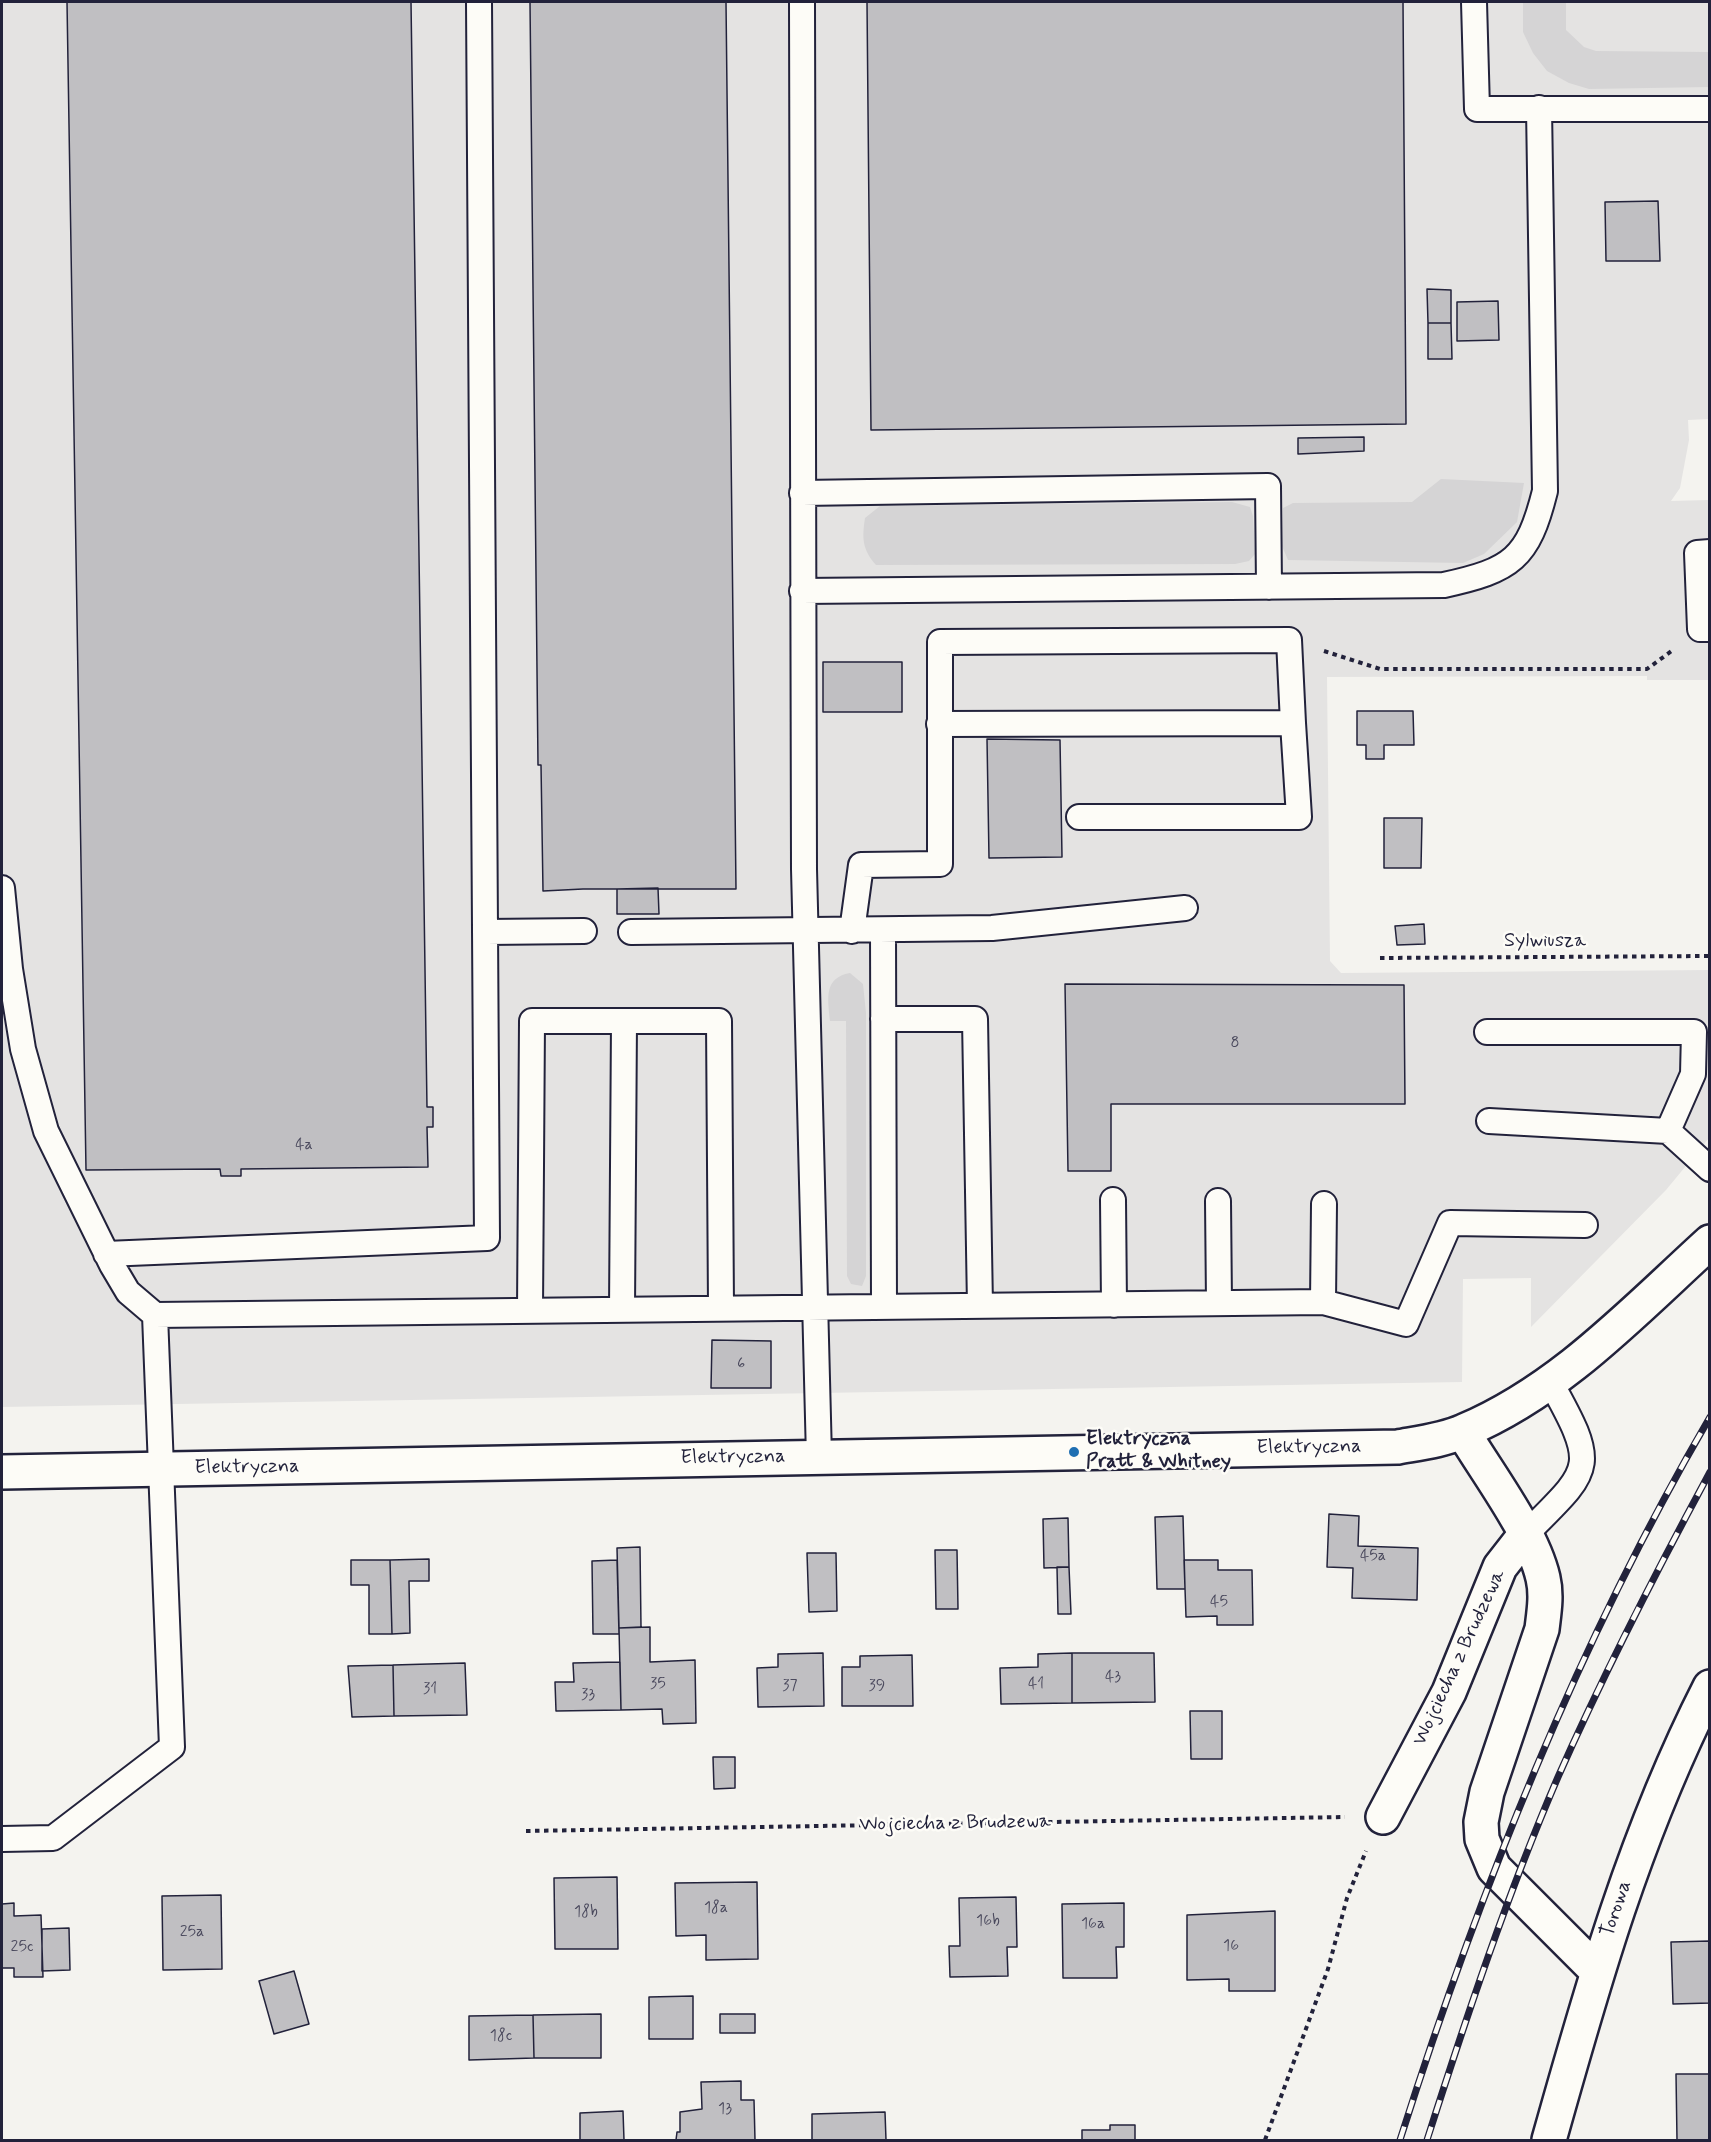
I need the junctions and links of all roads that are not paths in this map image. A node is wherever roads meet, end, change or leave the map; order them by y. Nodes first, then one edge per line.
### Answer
1 (480, 2) edge
2 (802, 2) edge
3 (1474, 2) edge
4 (1539, 108) junction
5 (1710, 109) edge
6 (802, 493) junction
7 (1710, 552) edge
8 (1269, 587) junction
9 (802, 591) junction
10 (1705, 629) edge
11 (1293, 723) junction
12 (939, 724) junction
13 (1078, 817) dead end
14 (2, 888) edge
15 (1185, 908) dead end
16 (883, 930) junction
17 (584, 931) dead end
18 (852, 931) junction
19 (486, 932) junction
20 (631, 932) dead end
21 (805, 932) junction
22 (883, 1019) junction
23 (624, 1021) junction
24 (1487, 1032) dead end
25 (1489, 1121) dead end
26 (1668, 1131) junction
27 (1710, 1169) edge
28 (1113, 1200) dead end
29 (1218, 1201) dead end
30 (1323, 1204) dead end
31 (1586, 1225) dead end
32 (1710, 1242) edge
33 (106, 1254) junction
34 (1323, 1302) junction
35 (1219, 1304) junction
36 (1114, 1305) junction
37 (980, 1306) junction
38 (721, 1307) junction
39 (884, 1307) junction
40 (815, 1308) junction
41 (530, 1310) junction
42 (622, 1310) junction
43 (155, 1315) junction
44 (1551, 1383) junction
45 (1463, 1432) junction
46 (819, 1457) junction
47 (160, 1470) junction
48 (2, 1472) edge
49 (1525, 1535) junction
50 (1710, 1687) edge
51 (1383, 1817) road end
52 (2, 1839) edge
53 (1596, 1970) junction
54 (1549, 2140) edge

1 - 19 lane
2 - 6 lane
3 - 4 lane
4 - 5 lane
4 - 8 lane
6 - 8 lane
6 - 9 lane
7 - 10 lane
8 - 9 lane
9 - 21 lane
11 - 12 lane
11 - 12 lane
11 - 13 lane
12 - 18 lane
14 - 33 lane
15 - 16 lane
16 - 18 lane
16 - 22 lane
17 - 19 lane
18 - 21 lane
19 - 33 lane
20 - 21 lane
21 - 40 lane
22 - 37 lane
22 - 39 lane
23 - 38 lane
23 - 41 lane
23 - 42 lane
24 - 26 lane
25 - 26 lane
26 - 27 lane
28 - 36 lane
29 - 35 lane
30 - 34 lane
31 - 34 lane
32 - 44 street
33 - 43 lane
34 - 35 lane
35 - 36 lane
36 - 37 lane
37 - 39 lane
38 - 40 lane
38 - 42 lane
39 - 40 lane
40 - 46 lane
41 - 42 lane
41 - 43 lane
43 - 47 lane
44 - 45 street
44 - 49 lane
45 - 46 street, Elektryczna
45 - 49 street
46 - 47 street, Elektryczna
47 - 48 street, Elektryczna
47 - 52 lane
49 - 51 street, Wojciecha z Brudzewa
49 - 53 street
50 - 53 street, Torowa
53 - 54 street, Torowa

